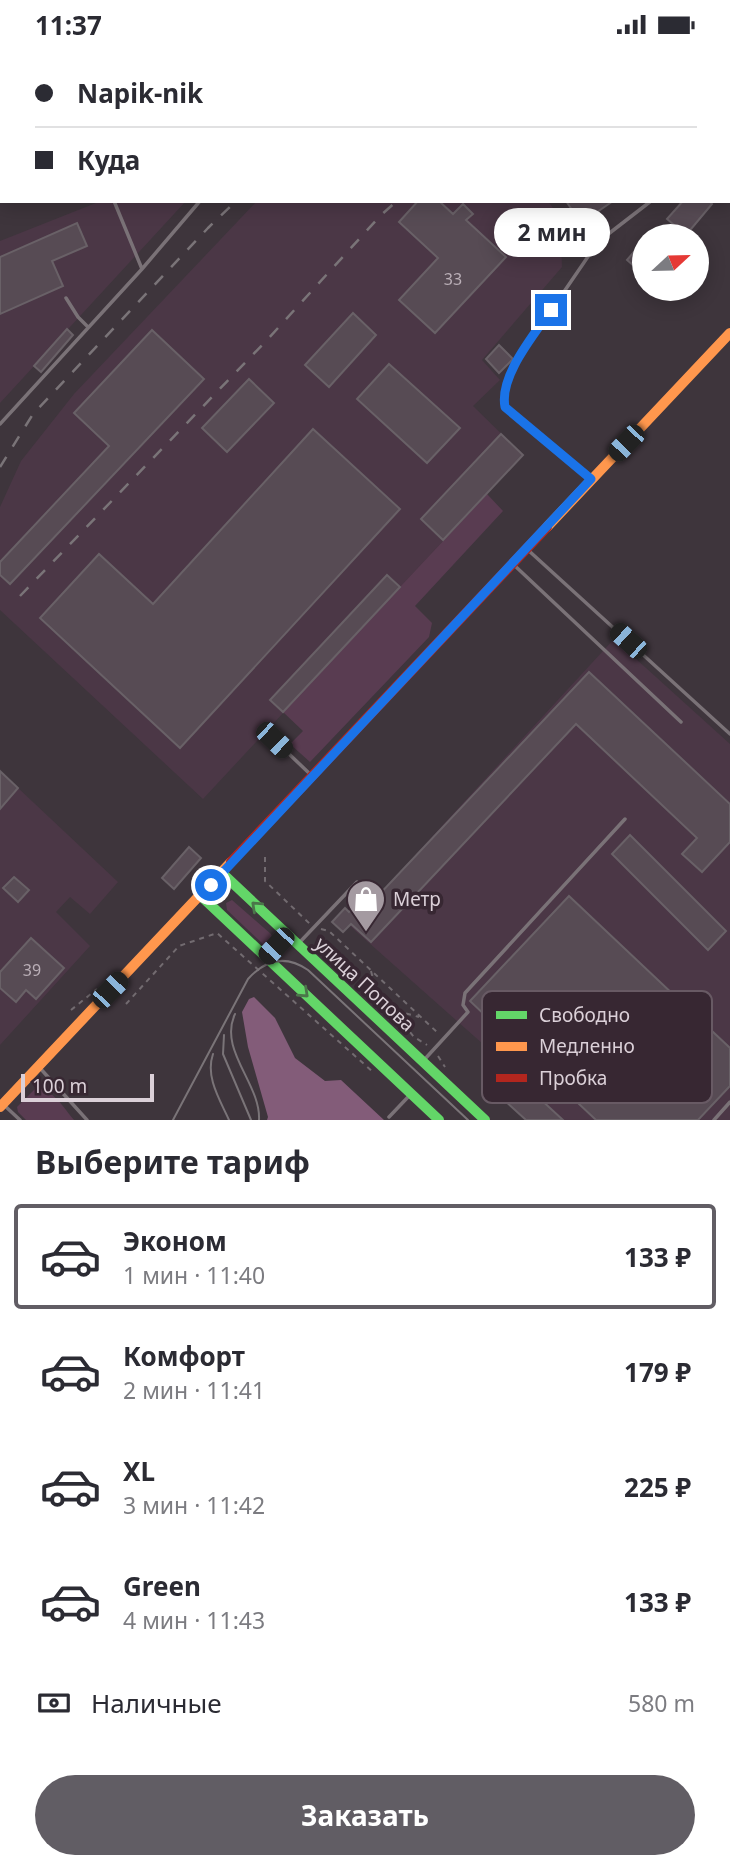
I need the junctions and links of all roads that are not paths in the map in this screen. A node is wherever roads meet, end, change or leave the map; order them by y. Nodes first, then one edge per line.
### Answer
1 (115, 203) edge
2 (198, 203) edge
3 (649, 203) edge
4 (142, 269) junction
5 (66, 298) dead end
6 (88, 327) junction
7 (730, 333) edge
8 (0, 424) edge
9 (591, 479) junction
10 (527, 548) junction
11 (512, 563) junction
12 (681, 722) dead end
13 (266, 732) dead end
14 (730, 734) edge
15 (312, 777) junction
16 (625, 819) dead end
17 (222, 873) junction
18 (368, 891) dead end
19 (201, 896) junction
20 (287, 934) junction
21 (297, 944) junction
22 (265, 957) junction
23 (422, 1061) junction
24 (38, 1067) junction
25 (411, 1094) junction
26 (730, 1102) edge
27 (1, 1106) edge
28 (389, 1117) dead end
29 (20, 1120) edge
30 (87, 1120) edge
31 (439, 1120) edge
32 (485, 1120) edge
33 (714, 1120) edge

1 - 4 lane
2 - 4 lane
3 - 9 lane
4 - 6 lane
5 - 6 lane
6 - 8 lane
7 - 9 main road
9 - 10 main road
10 - 11 main road
10 - 14 lane
11 - 12 lane
11 - 15 main road
13 - 15 lane
15 - 17 main road
16 - 23 lane
17 - 19 main road
20 -> 17 main road, улица Попова
18 - 21 lane
19 - 22 main road
19 - 24 main road
20 - 21 main road, улица Попова
20 - 22 street
21 - 23 main road, улица Попова
22 -> 25 main road
23 - 32 main road, улица Попова
24 - 27 main road
24 - 30 lane
25 - 28 lane
25 - 31 main road
26 - 33 lane
27 - 29 lane

